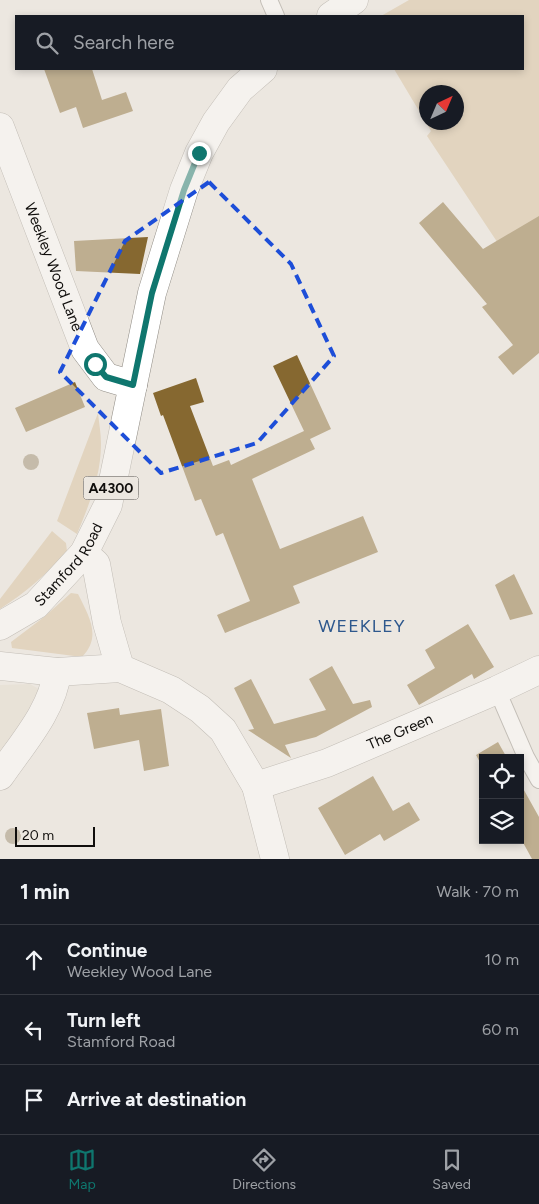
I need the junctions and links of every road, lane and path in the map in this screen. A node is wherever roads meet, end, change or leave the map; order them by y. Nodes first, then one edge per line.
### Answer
1 (269, 0) edge
2 (354, 0) edge
3 (276, 15) edge
4 (332, 15) edge
5 (262, 70) edge
6 (0, 127) edge
7 (133, 385) junction
8 (84, 553) junction
9 (0, 626) edge
10 (0, 666) edge
11 (120, 668) junction
12 (539, 670) edge
13 (57, 672) junction
14 (497, 690) junction
15 (0, 776) edge
16 (539, 780) edge
17 (256, 786) junction
18 (275, 859) edge

1 - 3 lane
2 - 4 street
5 - 7 street, Stamford Road / A4300
6 - 7 street, Weekley Wood Lane
7 - 8 street, Stamford Road / A4300
8 - 9 street, Stamford Road / A4300
8 - 11 street
10 - 13 street
11 - 13 street
11 - 17 street
12 - 14 street, The Green
13 - 15 street
14 - 16 lane
14 - 17 street, The Green
17 - 18 street

